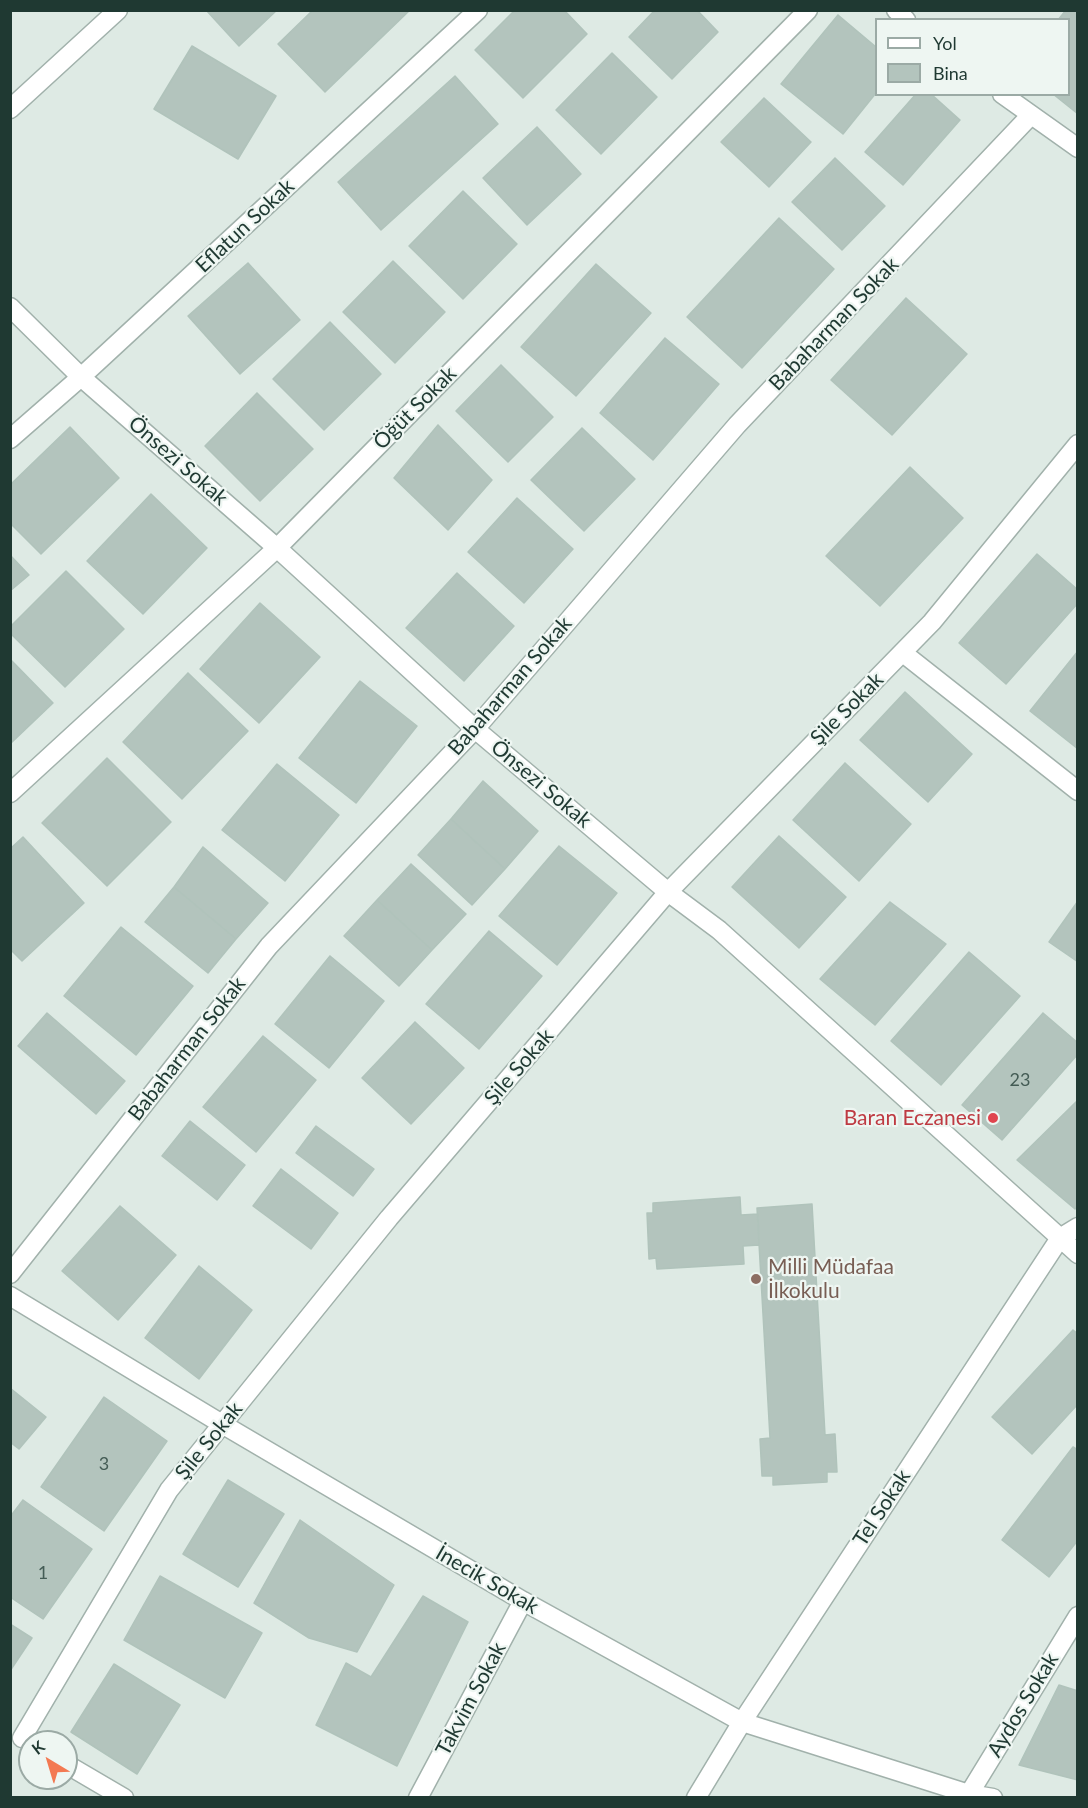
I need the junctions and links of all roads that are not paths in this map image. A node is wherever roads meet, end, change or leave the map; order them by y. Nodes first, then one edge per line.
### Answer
1 (118, 10) edge
2 (478, 10) edge
3 (808, 10) edge
4 (1004, 96) edge
5 (10, 109) edge
6 (1030, 117) junction
7 (1077, 148) edge
8 (10, 307) edge
9 (81, 377) junction
10 (10, 440) edge
11 (1077, 444) edge
12 (277, 548) junction
13 (903, 653) junction
14 (475, 729) junction
15 (1077, 791) edge
16 (10, 793) edge
17 (668, 892) junction
18 (1077, 1227) edge
19 (1060, 1238) junction
20 (1077, 1254) edge
21 (10, 1274) edge
22 (10, 1296) edge
23 (222, 1424) junction
24 (523, 1601) junction
25 (1077, 1616) edge
26 (742, 1722) junction
27 (25, 1730) edge
28 (78, 1771) edge
29 (969, 1794) junction
30 (124, 1797) edge
31 (418, 1797) edge
32 (696, 1797) edge
33 (993, 1797) edge

1 - 5 street
2 - 9 street, Eflatun Sokak
3 - 12 street, Öğüt Sokak
4 - 6 street
6 - 7 street
6 - 14 street, Babaharman Sokak
8 - 9 street, Önsezi Sokak
9 - 10 street, Eflatun Sokak
9 - 12 street, Önsezi Sokak
11 - 13 street, Şile Sokak
12 - 14 street, Önsezi Sokak
12 - 16 street, Öğüt Sokak
13 - 15 street
13 - 17 street, Şile Sokak
14 - 17 street, Önsezi Sokak
14 - 21 street, Babaharman Sokak
17 - 19 street, Önsezi Sokak
17 - 23 street, Şile Sokak
18 - 19 street, Tel Sokak
19 - 20 street, Önsezi Sokak
19 - 26 street, Tel Sokak
22 - 23 street, İnecik Sokak
23 - 24 street, İnecik Sokak
23 - 27 street, Şile Sokak
24 - 26 street, İnecik Sokak
24 - 31 street, Takvim Sokak
25 - 29 street, Aydos Sokak
26 - 29 street, İnecik Sokak
26 - 32 street, Tel Sokak
28 - 30 street
29 - 33 street, İnecik Sokak

